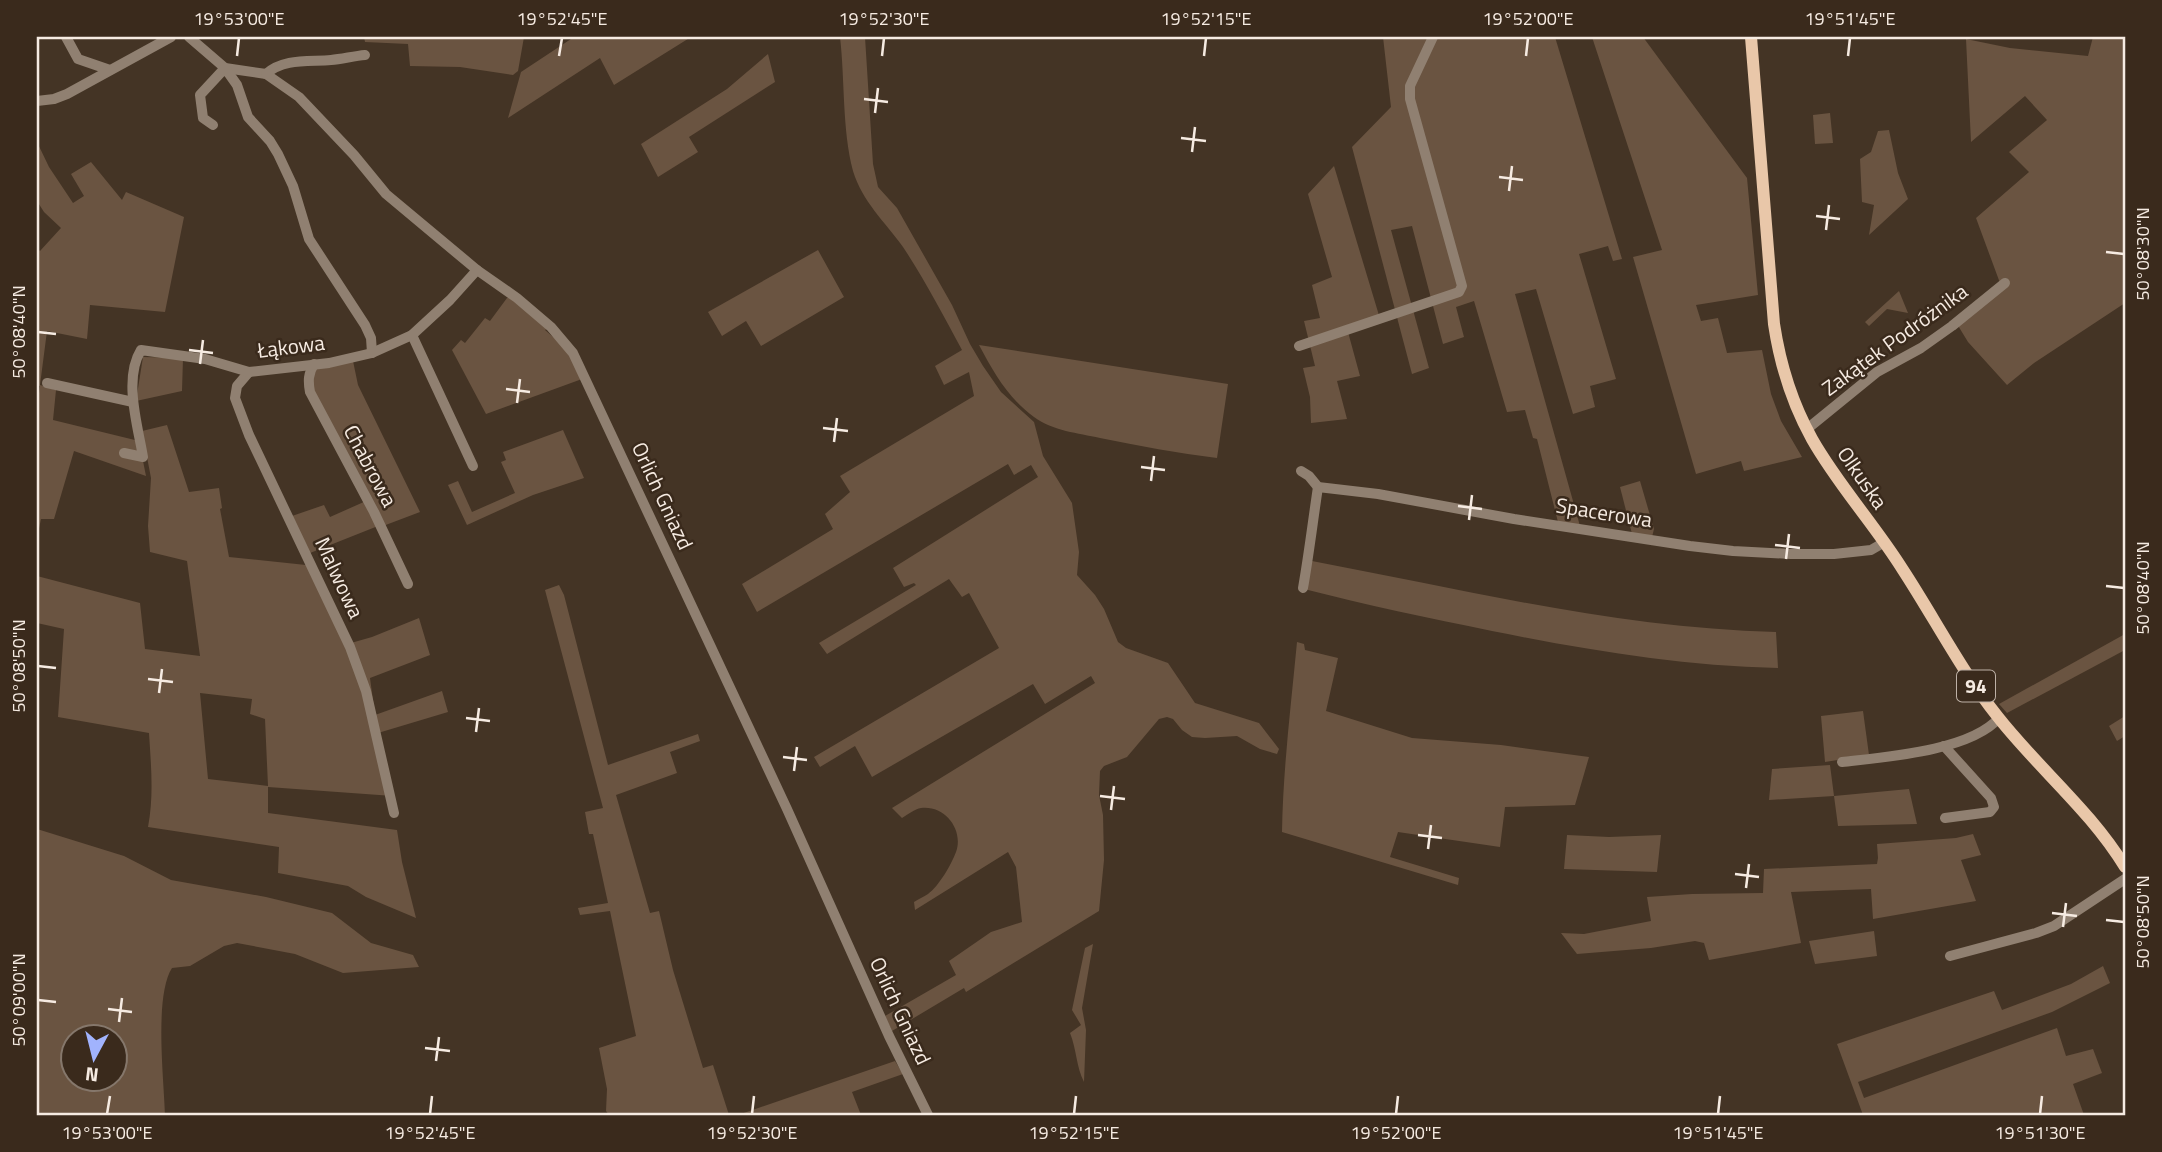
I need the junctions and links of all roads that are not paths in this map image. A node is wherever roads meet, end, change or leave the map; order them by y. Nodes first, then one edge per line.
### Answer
1 (66, 37) edge
2 (171, 37) edge
3 (189, 37) edge
4 (1433, 37) edge
5 (1751, 37) edge
6 (365, 55) dead end
7 (226, 68) junction
8 (110, 69) junction
9 (266, 74) junction
10 (37, 101) edge
11 (213, 125) dead end
12 (477, 270) junction
13 (2005, 283) dead end
14 (412, 335) junction
15 (1298, 346) dead end
16 (372, 353) junction
17 (314, 364) junction
18 (249, 372) junction
19 (47, 383) dead end
20 (133, 402) junction
21 (1807, 429) junction
22 (124, 453) dead end
23 (473, 466) dead end
24 (1301, 471) dead end
25 (1316, 485) junction
26 (1883, 543) junction
27 (408, 584) dead end
28 (1303, 588) dead end
29 (1999, 718) junction
30 (1944, 746) junction
31 (1842, 762) dead end
32 (394, 813) dead end
33 (1945, 818) dead end
34 (2125, 867) edge
35 (2125, 879) edge
36 (1950, 956) dead end
37 (928, 1115) edge

1 - 8 street
2 - 8 street
3 - 7 street
4 - 15 street
5 - 21 main road, Olkuska / 94
6 - 9 street
7 - 9 street, Orlich Gniazd
7 - 11 street
7 - 16 street
8 - 10 street
9 - 12 street, Orlich Gniazd
12 - 14 street, Łąkowa
12 - 37 street, Orlich Gniazd
13 - 21 street, Zakątek Podróżnika
14 - 16 street, Łąkowa
14 - 23 street
16 - 17 street, Łąkowa
17 - 18 street, Łąkowa
17 - 27 street, Chabrowa
18 - 20 street, Łąkowa
18 - 32 street, Malwowa
19 - 20 street
20 - 22 street, Łąkowa
21 - 26 main road, Olkuska / 94
24 - 25 street
25 - 26 street, Spacerowa
25 - 28 street
26 - 29 main road, Olkuska / 94
29 - 30 street
29 - 34 main road, Olkuska / 94
30 - 31 street
30 - 33 street
35 - 36 street

